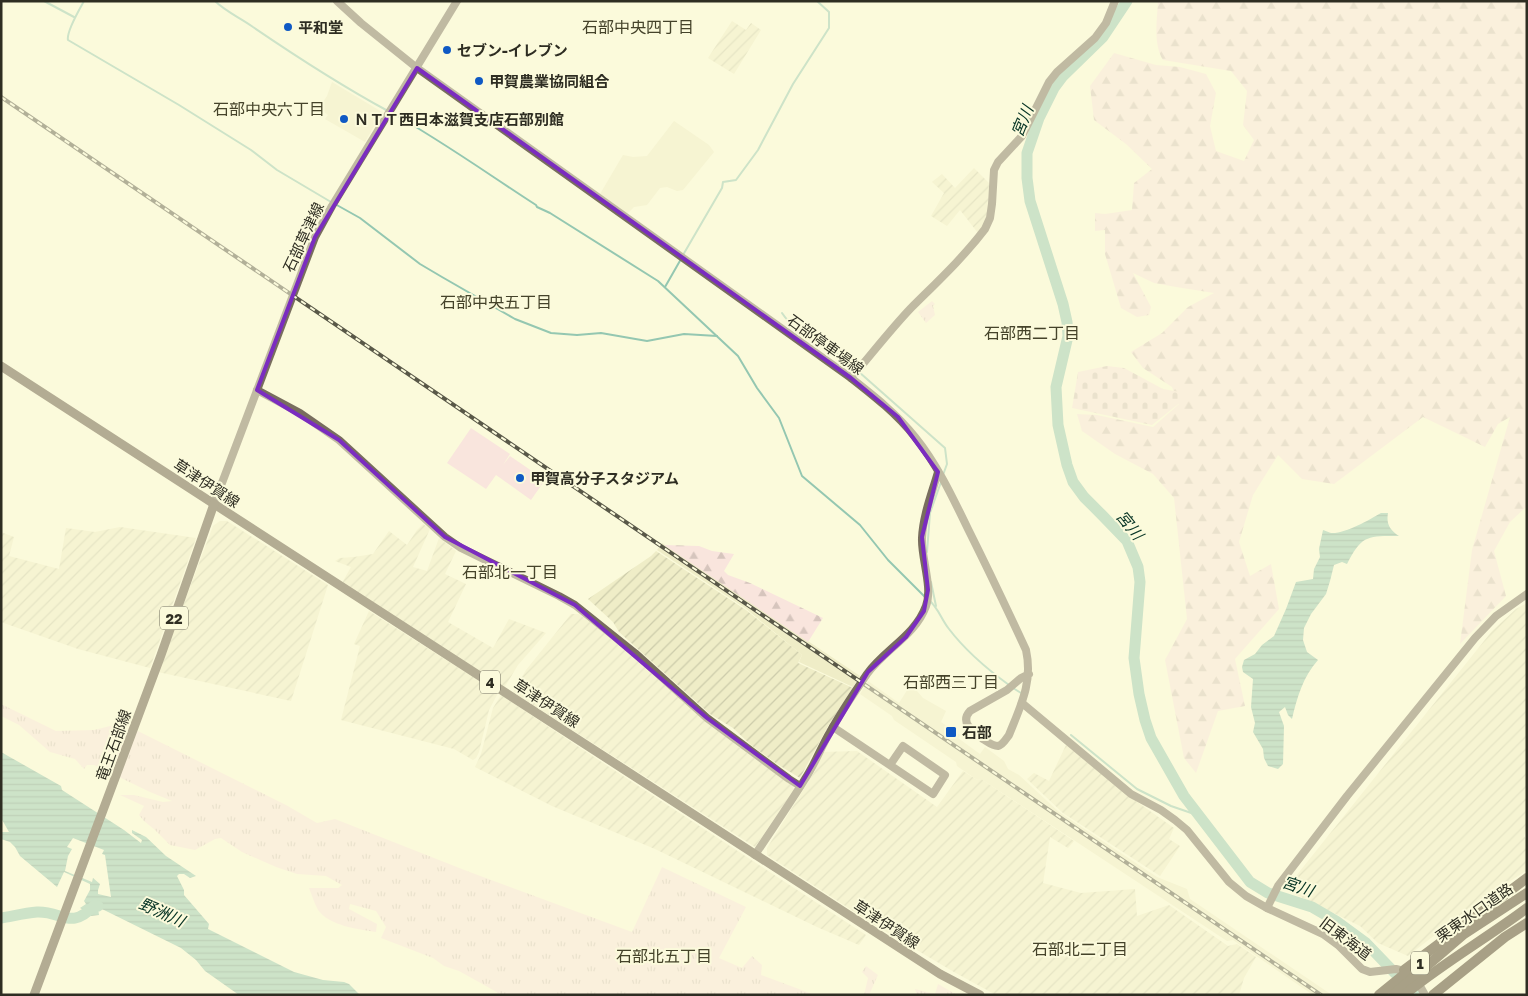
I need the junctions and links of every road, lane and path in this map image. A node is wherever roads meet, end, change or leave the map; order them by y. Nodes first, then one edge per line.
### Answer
1 (337, 1) edge
2 (457, 1) edge
3 (1116, 1) edge
4 (417, 68) junction
5 (1, 366) edge
6 (851, 378) junction
7 (258, 390) junction
8 (938, 472) junction
9 (214, 504) junction
10 (1527, 594) edge
11 (1029, 674) junction
12 (1023, 698) junction
13 (832, 727) junction
14 (890, 765) junction
15 (800, 786) junction
16 (755, 855) junction
17 (1527, 878) edge
18 (1527, 893) edge
19 (1268, 906) junction
20 (1527, 908) edge
21 (1527, 923) edge
22 (1464, 934) junction
23 (1400, 969) junction
24 (34, 995) edge
25 (980, 995) edge
26 (1379, 995) edge
27 (1392, 995) edge
28 (1404, 995) edge
29 (1425, 995) edge
30 (1433, 995) edge

1 - 4 street, 石部停車場線
2 - 4 street, 石部草津線
3 - 6 street
4 - 6 street, 石部停車場線
4 - 7 street, 石部草津線
5 - 9 main road, 草津伊賀線 / 4
6 - 8 street, 石部停車場線
7 - 9 street, 石部草津線
7 - 15 street
8 - 11 street, 石部停車場線
8 - 13 street
9 - 16 main road, 草津伊賀線 / 4
9 - 24 main road, 竜王石部線 / 22
10 - 19 street
11 - 12 street, 石部停車場線
11 - 12 street, 石部停車場線
12 - 19 street, 旧東海道
13 - 14 street
13 - 15 street
14 - 14 street
15 - 16 street
16 - 25 main road, 草津伊賀線 / 4
17 - 23 highway
18 - 22 highway, 栗東水口道路 / 1
19 - 23 street, 旧東海道
20 - 28 highway, 1
21 - 30 highway
22 - 26 highway, 1
22 - 27 highway, 栗東水口道路 / 1
23 - 29 street

